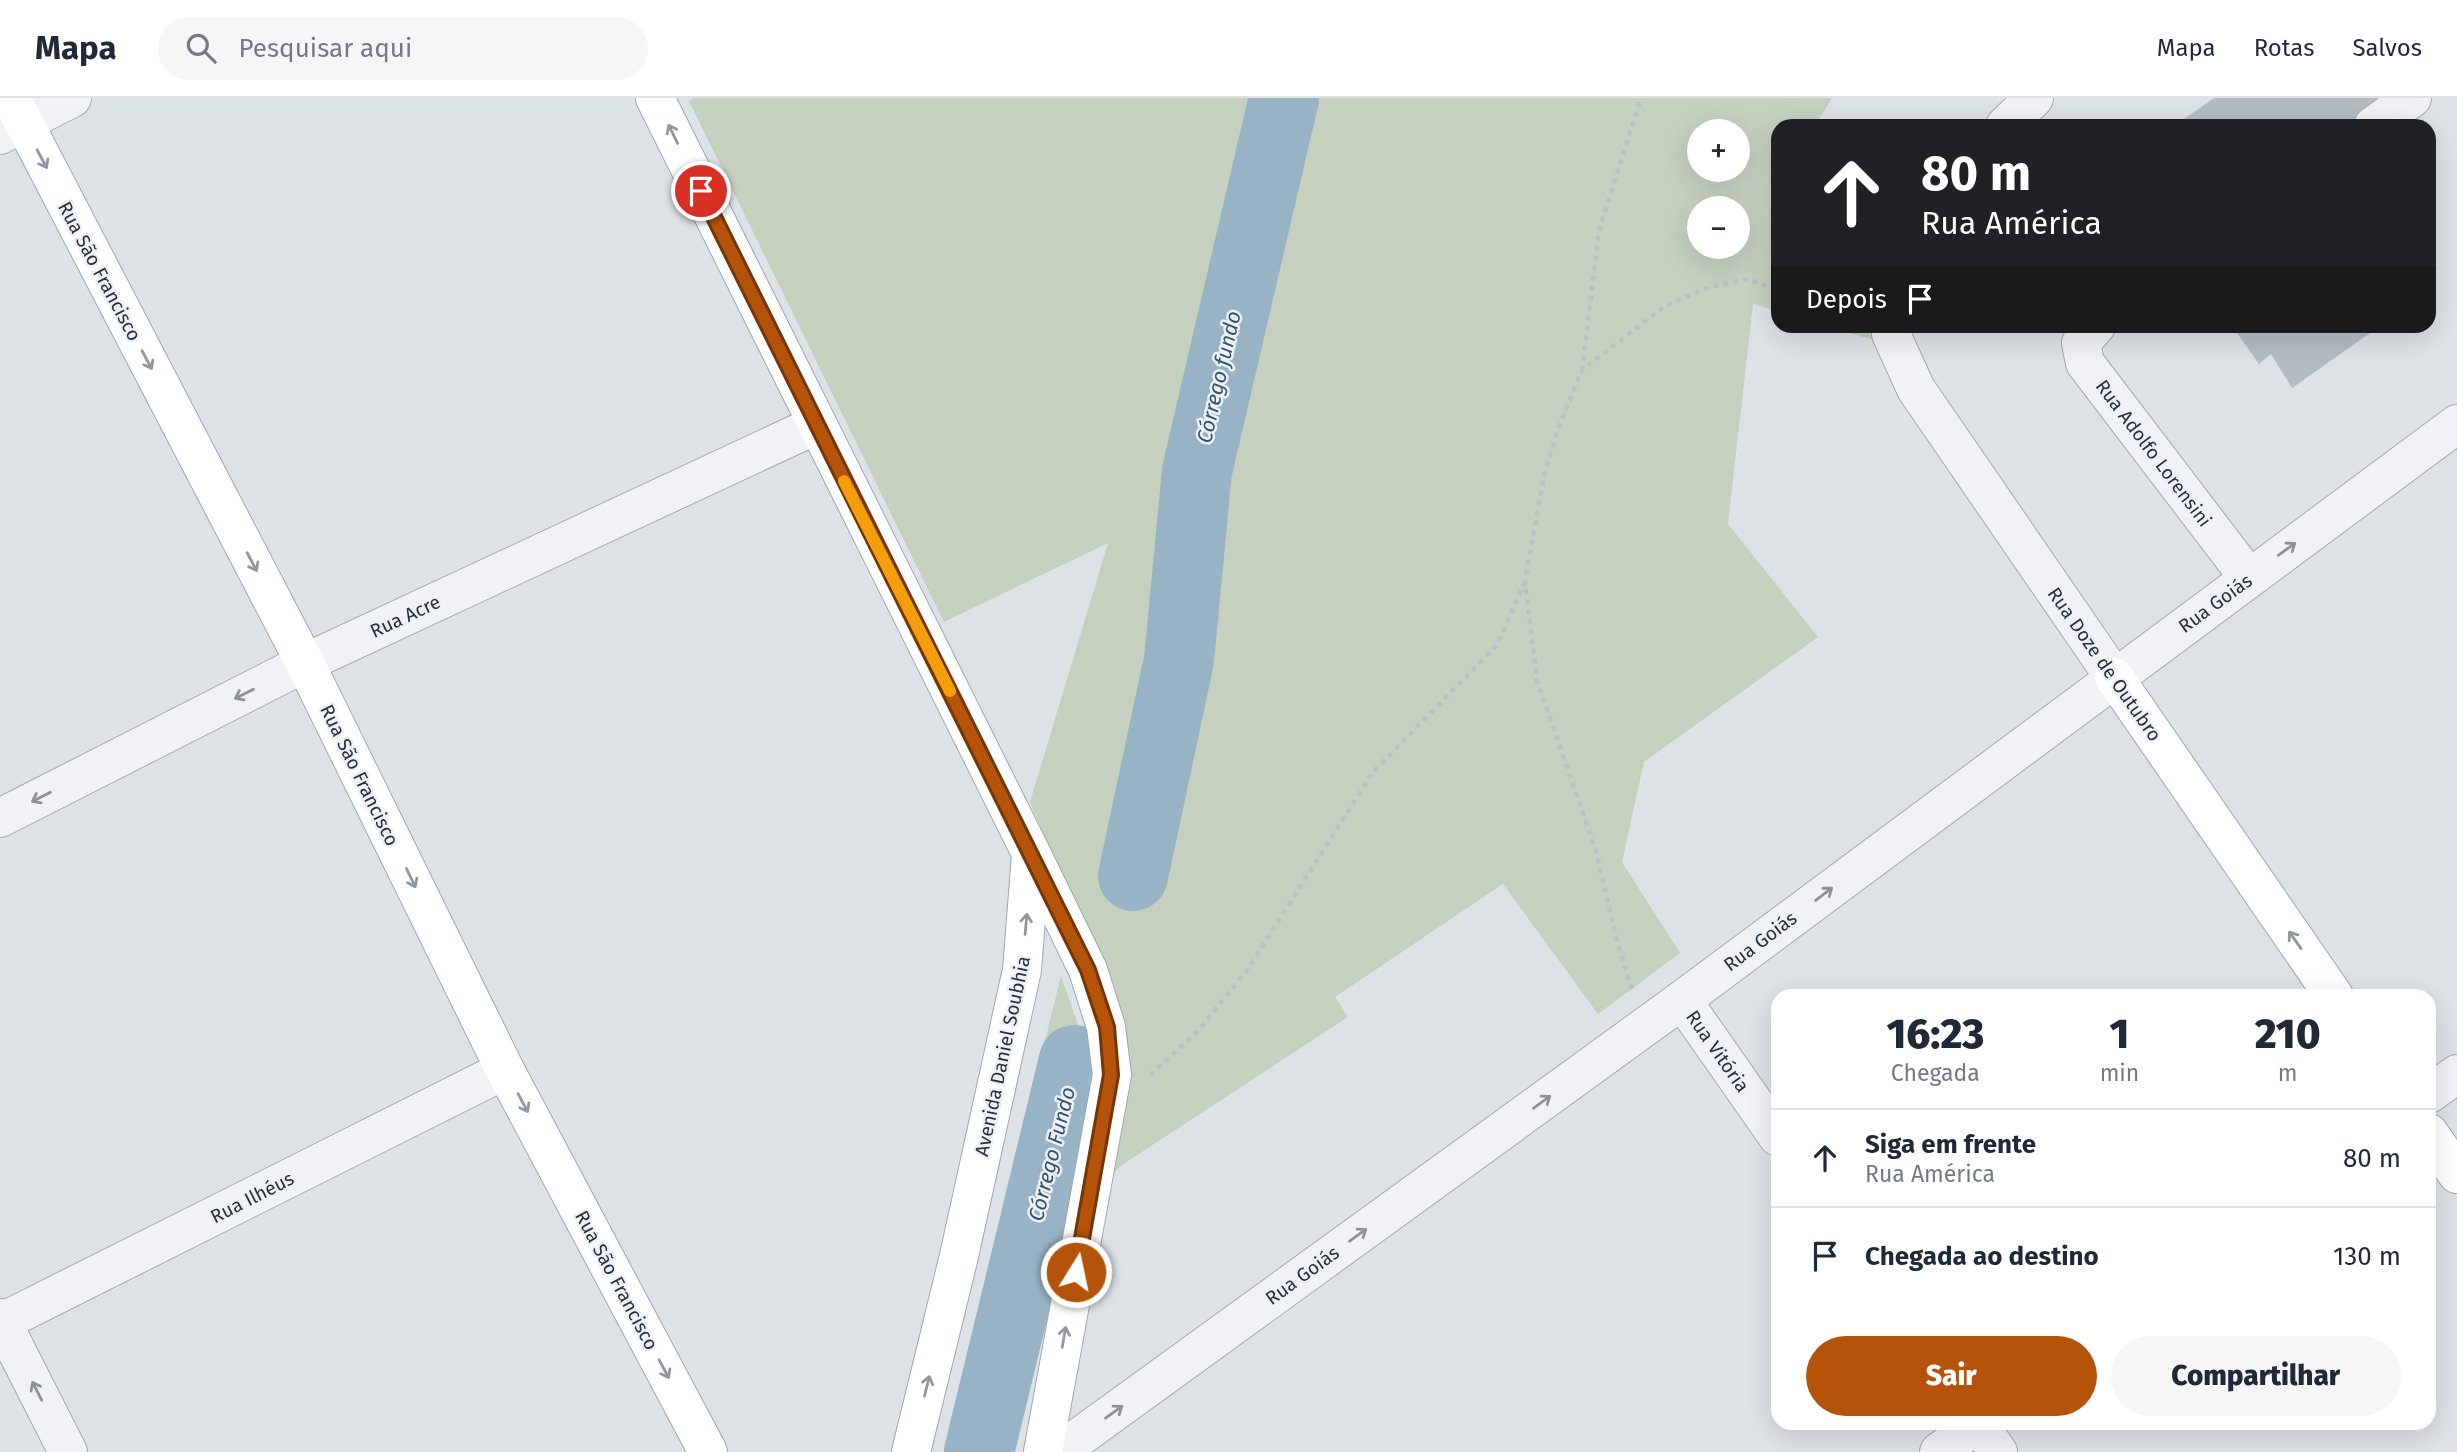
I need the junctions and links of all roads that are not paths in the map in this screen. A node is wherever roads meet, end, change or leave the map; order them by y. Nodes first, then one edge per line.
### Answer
1 (72, 98) edge
2 (655, 98) edge
3 (2034, 98) edge
4 (2412, 98) edge
5 (11, 119) edge
6 (2012, 119) edge
7 (2383, 119) edge
8 (1891, 333) edge
9 (2090, 333) edge
10 (2457, 424) edge
11 (816, 425) junction
12 (2249, 578) junction
13 (305, 663) junction
14 (2114, 677) junction
15 (0, 818) edge
16 (1031, 853) junction
17 (2329, 989) edge
18 (1682, 1000) junction
19 (505, 1070) junction
20 (2457, 1074) edge
21 (2436, 1089) edge
22 (1771, 1127) edge
23 (2436, 1143) edge
24 (2457, 1174) edge
25 (1, 1321) edge
26 (1969, 1430) edge
27 (1983, 1430) edge
28 (68, 1452) edge
29 (708, 1452) edge
30 (911, 1452) edge
31 (1043, 1452) edge
32 (1059, 1452) edge
33 (1939, 1452) edge
34 (1998, 1452) edge

1 - 5 street
11 -> 2 main road
3 - 6 street
4 - 7 street
5 -> 13 main road, Rua São Francisco
8 - 14 street, Rua Doze de Outubro
9 - 12 street, Rua Adolfo Lorensini
12 -> 10 street, Rua Goiás
11 - 13 street, Rua Acre
11 - 16 main road
12 - 14 street, Rua Goiás
13 -> 15 street, Rua Acre
13 -> 19 main road, Rua São Francisco
17 -> 14 main road, Rua Doze de Outubro
18 -> 14 street, Rua Goiás
30 -> 16 main road, Avenida Daniel Soubhia
31 -> 16 main road
18 - 22 street, Rua Vitória
32 -> 18 street, Rua Goiás
19 - 25 street, Rua Ilhéus
19 -> 29 main road, Rua São Francisco
20 - 21 street
23 - 24 main road
28 -> 25 street
26 - 33 street
27 - 34 street

